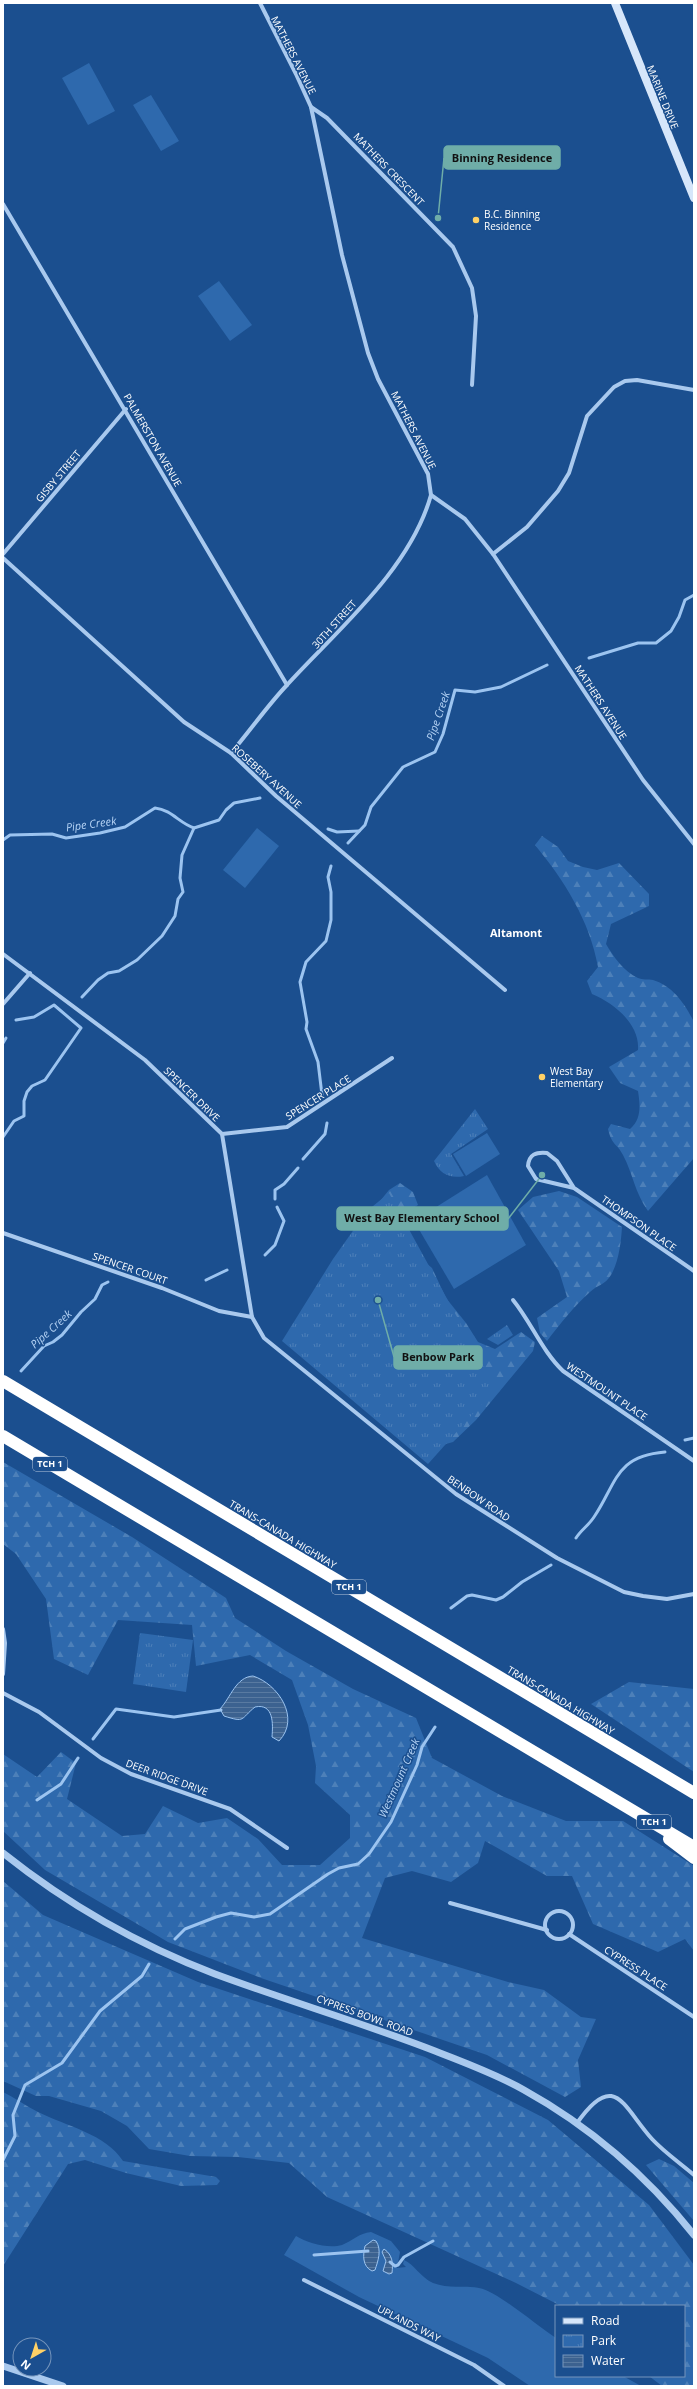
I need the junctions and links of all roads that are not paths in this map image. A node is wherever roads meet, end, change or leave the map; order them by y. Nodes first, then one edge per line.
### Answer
1 (260, 3) edge
2 (615, 3) edge
3 (311, 107) junction
4 (694, 198) edge
5 (3, 204) edge
6 (472, 385) dead end
7 (694, 390) edge
8 (126, 409) junction
9 (431, 495) junction
10 (3, 554) edge
11 (493, 554) junction
12 (3, 558) edge
13 (287, 685) junction
14 (231, 754) junction
15 (694, 844) edge
16 (3, 954) edge
17 (30, 973) junction
18 (505, 990) dead end
19 (3, 1004) edge
20 (392, 1058) dead end
21 (222, 1134) junction
22 (574, 1188) junction
23 (3, 1233) edge
24 (694, 1271) edge
25 (513, 1300) dead end
26 (252, 1317) junction
27 (3, 1381) edge
28 (3, 1436) edge
29 (3, 1443) edge
30 (694, 1461) edge
31 (96, 1492) junction
32 (694, 1594) edge
33 (3, 1629) edge
34 (3, 1674) edge
35 (3, 1693) edge
36 (694, 1794) edge
37 (613, 1798) junction
38 (694, 1847) edge
39 (287, 1848) dead end
40 (3, 1853) edge
41 (694, 1858) edge
42 (450, 1903) dead end
43 (547, 1930) junction
44 (569, 1934) junction
45 (694, 2017) edge
46 (577, 2123) junction
47 (694, 2175) edge
48 (694, 2235) edge
49 (304, 2280) dead end
50 (3, 2366) edge
51 (63, 2386) edge
52 (504, 2386) edge

1 - 3 street, MATHERS AVENUE
2 - 4 main road, MARINE DRIVE
3 - 6 street, MATHERS CRESCENT
3 - 9 street, MATHERS AVENUE
5 - 8 street, PALMERSTON AVENUE
7 - 11 street
8 - 10 street, GISBY STREET
8 - 13 street, PALMERSTON AVENUE
9 - 11 street, MATHERS AVENUE
9 - 13 street, 30TH STREET
11 - 15 street, MATHERS AVENUE
12 - 14 street, ROSEBERY AVENUE
13 - 14 street, 30TH STREET
14 - 18 street, ROSEBERY AVENUE
16 - 17 street, SPENCER DRIVE
17 - 19 street
17 - 21 street, SPENCER DRIVE
20 - 21 street, SPENCER PLACE
21 - 26 street, SPENCER DRIVE
22 - 22 street, THOMPSON PLACE
22 - 24 street, THOMPSON PLACE
23 - 26 street, SPENCER COURT
25 - 30 street, WESTMOUNT PLACE
26 - 32 street, BENBOW ROAD
27 - 36 highway, TRANS-CANADA HIGHWAY / TCH 1
28 - 31 highway, TCH 1
29 - 31 highway
31 - 37 highway, TCH 1
33 - 34 street
35 - 39 street, DEER RIDGE DRIVE
37 - 38 highway, TCH 1
37 - 41 highway
40 - 46 street, CYPRESS BOWL ROAD
42 - 43 street
43 - 44 street
43 - 44 street
44 - 45 street, CYPRESS PLACE
46 - 47 street
46 - 48 street, CYPRESS BOWL ROAD
49 - 52 street, UPLANDS WAY
50 - 51 street

